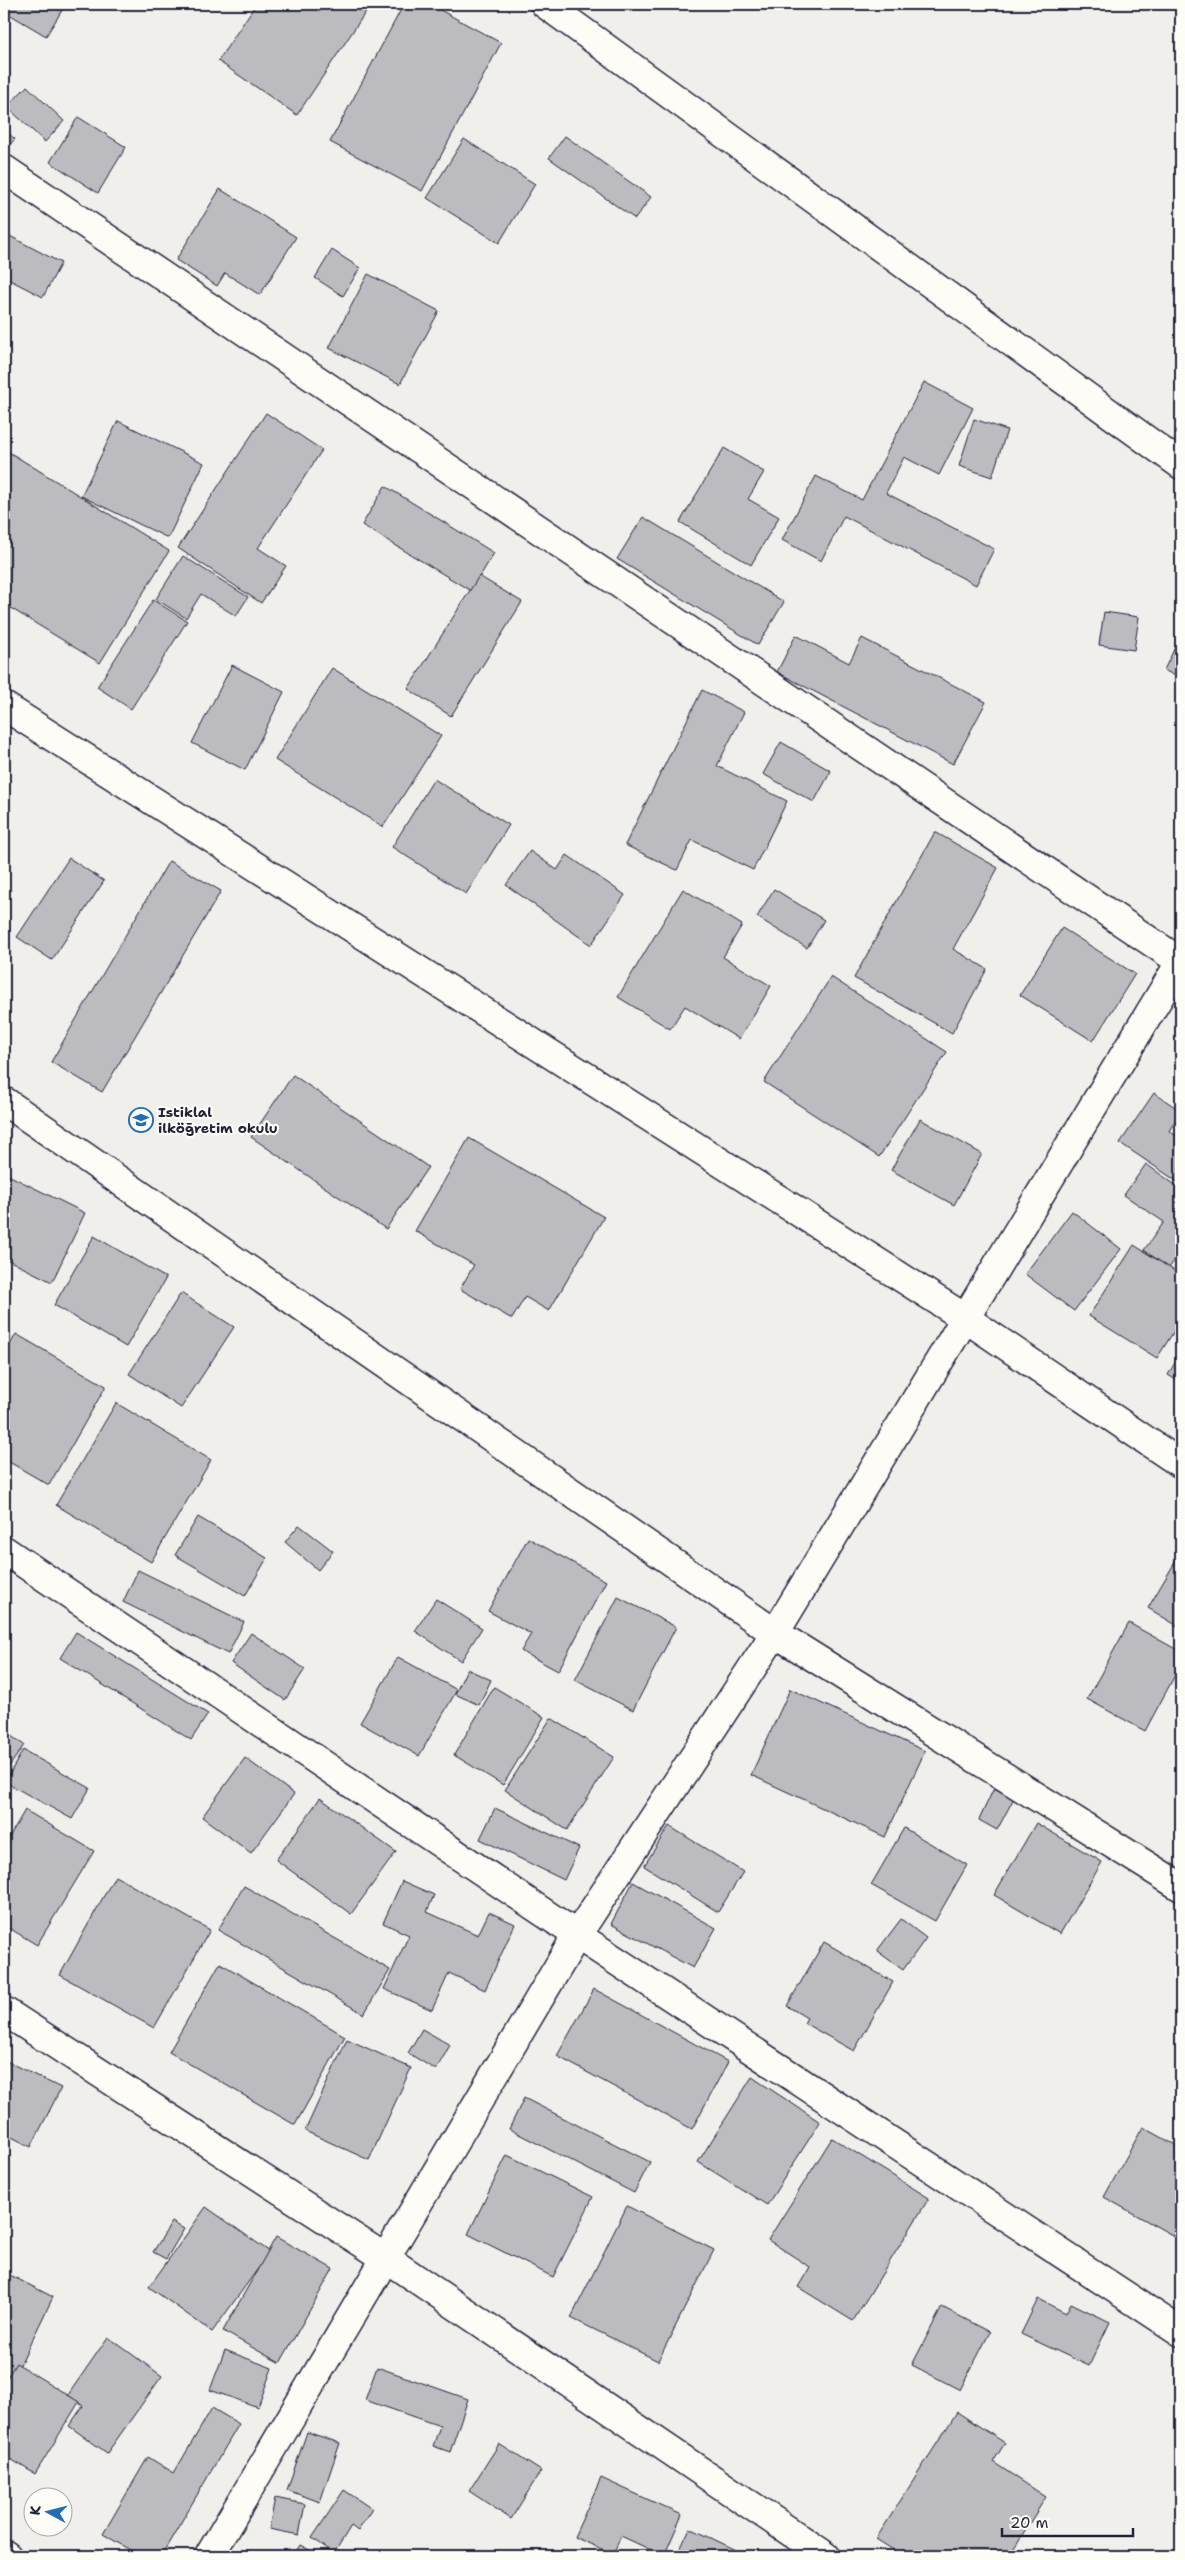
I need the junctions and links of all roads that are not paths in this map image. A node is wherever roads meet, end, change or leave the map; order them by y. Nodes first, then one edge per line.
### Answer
1 (545, 4) edge
2 (4, 169) edge
3 (1181, 465) edge
4 (4, 706) edge
5 (1181, 961) edge
6 (4, 1101) edge
7 (965, 1318) junction
8 (1181, 1464) edge
9 (4, 1550) edge
10 (775, 1633) junction
11 (1181, 1887) edge
12 (577, 1935) junction
13 (4, 2011) edge
14 (387, 2259) junction
15 (1181, 2332) edge
16 (209, 2556) edge
17 (826, 2556) edge

1 - 3 street
2 - 5 street
4 - 7 street
5 - 7 street
6 - 10 street
7 - 8 street
7 - 10 street
9 - 12 street
10 - 11 street
10 - 12 street
12 - 14 street
12 - 15 street
13 - 14 street
14 - 16 street
14 - 17 street

